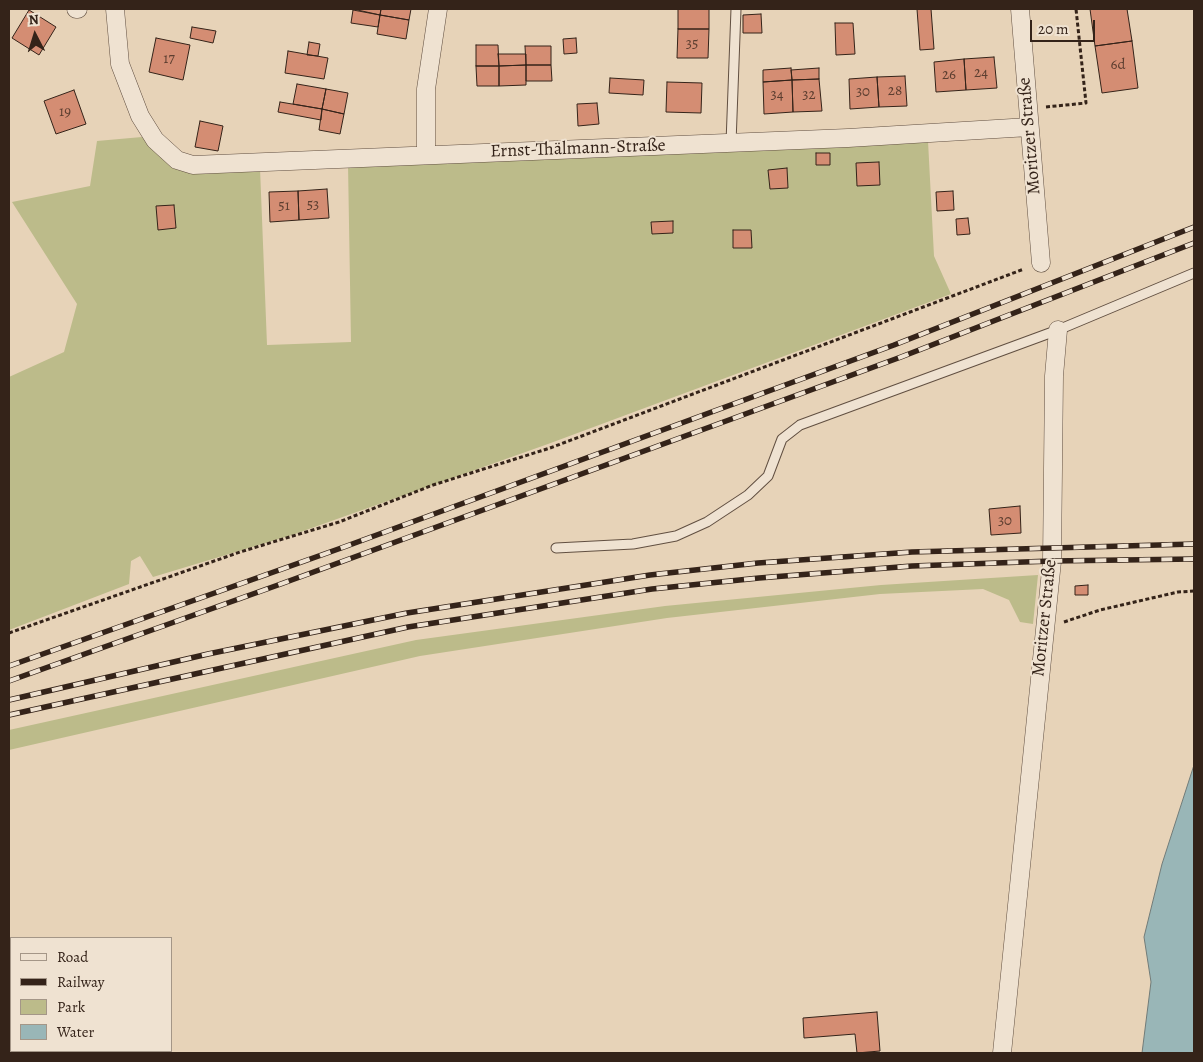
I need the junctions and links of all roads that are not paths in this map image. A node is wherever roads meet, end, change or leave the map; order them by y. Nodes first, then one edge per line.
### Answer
1 (438, 9) edge
2 (736, 9) edge
3 (1020, 9) edge
4 (110, 11) edge
5 (1028, 118) junction
6 (731, 143) junction
7 (426, 154) junction
8 (1041, 263) road end
9 (1194, 273) edge
10 (1058, 330) junction
11 (556, 548) dead end
12 (1002, 1053) edge

1 - 7 street
2 - 6 lane
3 - 5 street, Moritzer Straße
4 - 7 street, Ernst-Thälmann-Straße
5 - 6 street, Ernst-Thälmann-Straße
5 - 8 street, Moritzer Straße
6 - 7 street, Ernst-Thälmann-Straße
9 - 10 lane
10 - 11 lane
10 - 12 street, Moritzer Straße

